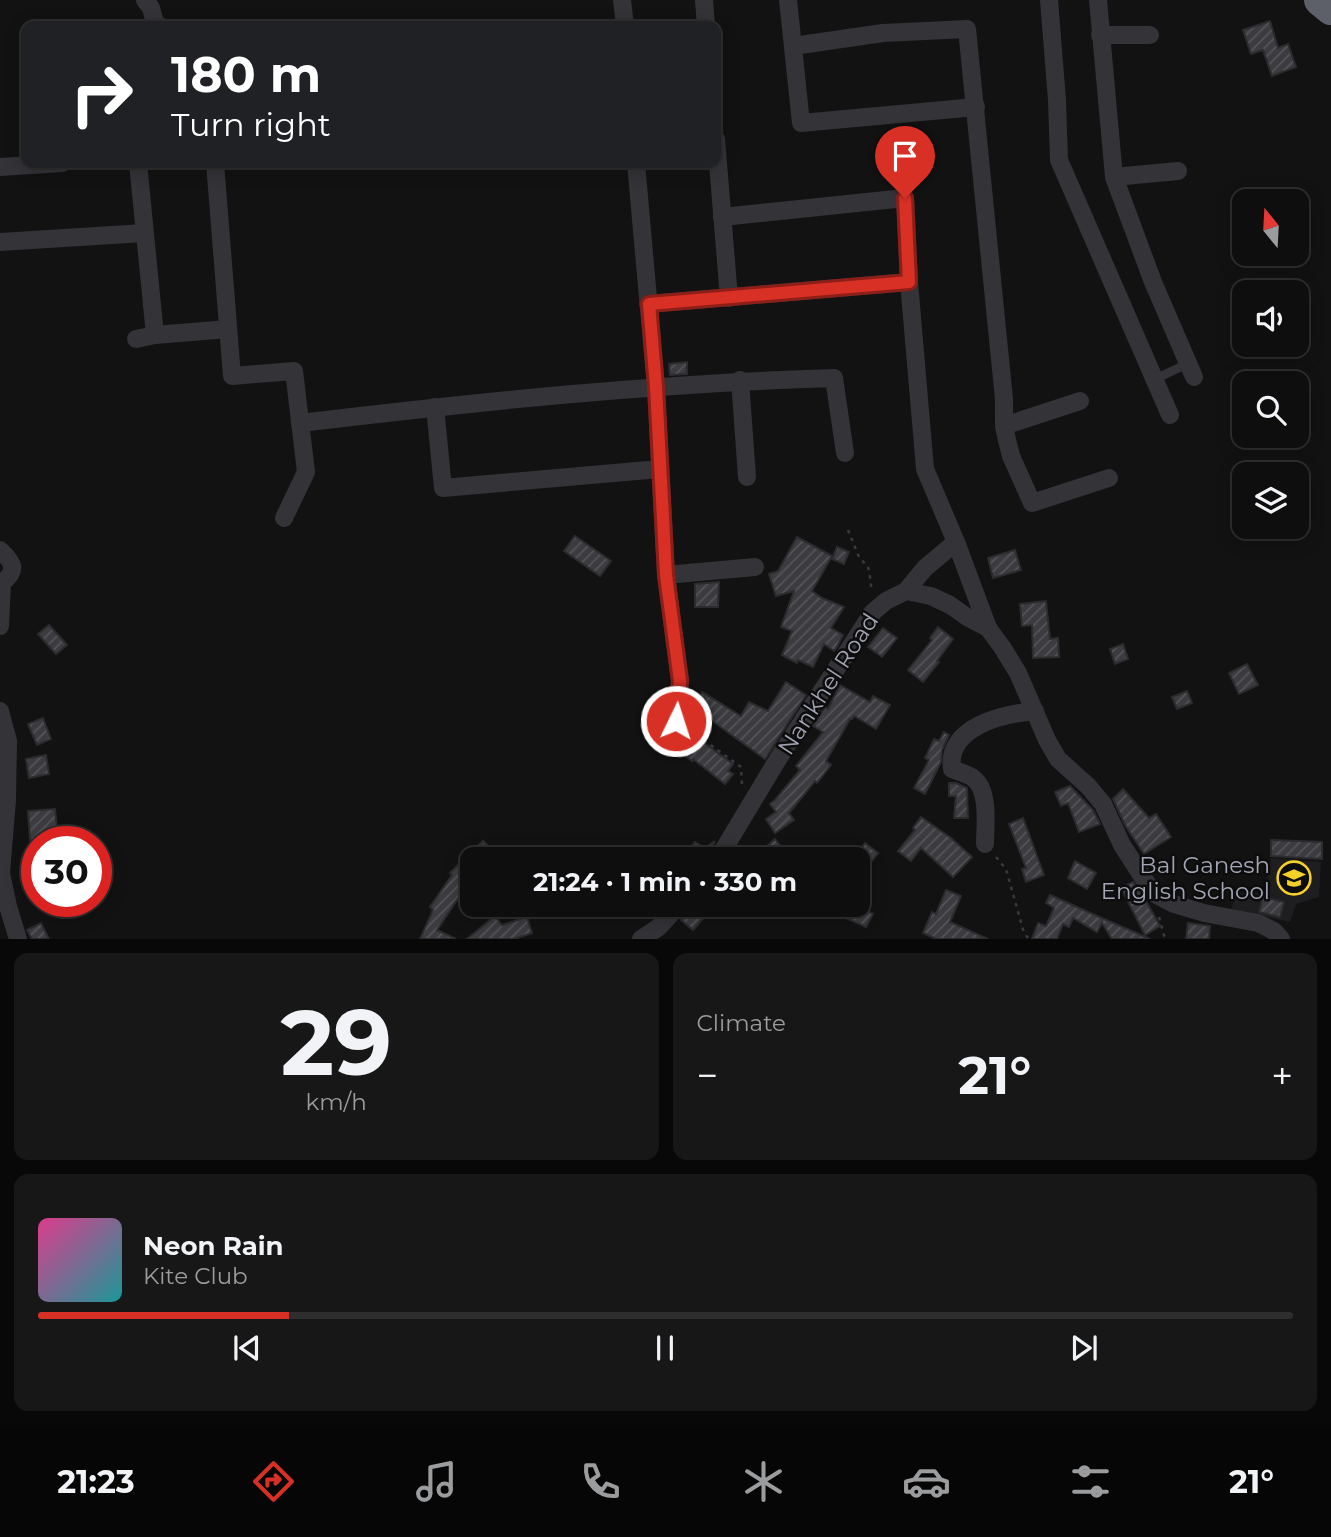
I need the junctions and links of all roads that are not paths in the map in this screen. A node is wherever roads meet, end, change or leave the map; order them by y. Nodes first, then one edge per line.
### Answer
1 (145, 0) edge
2 (622, 0) edge
3 (704, 0) edge
4 (788, 0) edge
5 (1049, 0) edge
6 (1098, 0) edge
7 (1320, 0) edge
8 (1331, 9) edge
9 (154, 21) edge
10 (624, 21) edge
11 (706, 21) edge
12 (1100, 35) junction
13 (1150, 35) dead end
14 (793, 46) junction
15 (976, 107) junction
16 (21, 166) edge
17 (0, 167) edge
18 (138, 168) edge
19 (215, 168) edge
20 (636, 168) edge
21 (718, 168) edge
22 (1178, 171) dead end
23 (1114, 177) junction
24 (722, 217) junction
25 (145, 233) junction
26 (0, 242) edge
27 (909, 282) junction
28 (729, 298) junction
29 (649, 304) junction
30 (229, 329) junction
31 (155, 335) junction
32 (136, 338) dead end
33 (1190, 371) joint
34 (740, 380) junction
35 (1153, 380) junction
36 (656, 387) junction
37 (1080, 401) dead end
38 (435, 407) junction
39 (1170, 415) dead end
40 (300, 423) junction
41 (1004, 426) junction
42 (845, 453) dead end
43 (660, 469) junction
44 (747, 477) dead end
45 (1109, 478) dead end
46 (284, 518) dead end
47 (956, 542) junction
48 (0, 550) edge
49 (755, 567) dead end
50 (666, 575) junction
51 (906, 591) junction
52 (0, 626) edge
53 (988, 628) junction
54 (0, 711) edge
55 (1035, 711) junction
56 (676, 721) road end
57 (985, 844) road end
58 (725, 847) edge
59 (668, 917) edge
60 (18, 939) edge
61 (640, 939) edge
62 (1281, 939) edge

1 - 9 street
2 - 10 street
3 - 11 street
4 - 14 street
5 - 35 street
6 - 12 street
7 - 8 highway
12 - 13 street
12 - 23 street
14 - 15 street
14 - 15 street
15 - 41 street
16 - 17 street
18 - 25 street
19 - 30 street
20 - 29 street
21 - 24 street
22 - 23 street
23 - 33 street
24 - 27 street
24 - 28 street
25 - 26 street
25 - 31 street
27 - 28 street
27 - 47 street
28 - 29 street
29 - 36 street
30 - 31 street
30 - 40 street
31 - 32 street
33 - 35 lane
34 - 36 street
34 - 42 street
34 - 44 street
35 - 39 street
36 - 38 street
36 - 43 street
37 - 41 street
38 - 40 street
38 - 43 street
40 - 46 street
41 - 45 street
43 - 50 street
47 - 51 street, Nankhel Road
47 - 53 street
48 - 52 street
49 - 50 street
50 - 56 street
51 - 53 street
51 - 58 street, Nankhel Road
53 - 55 street
54 - 60 street
55 - 57 street
55 - 62 street
59 - 61 street

